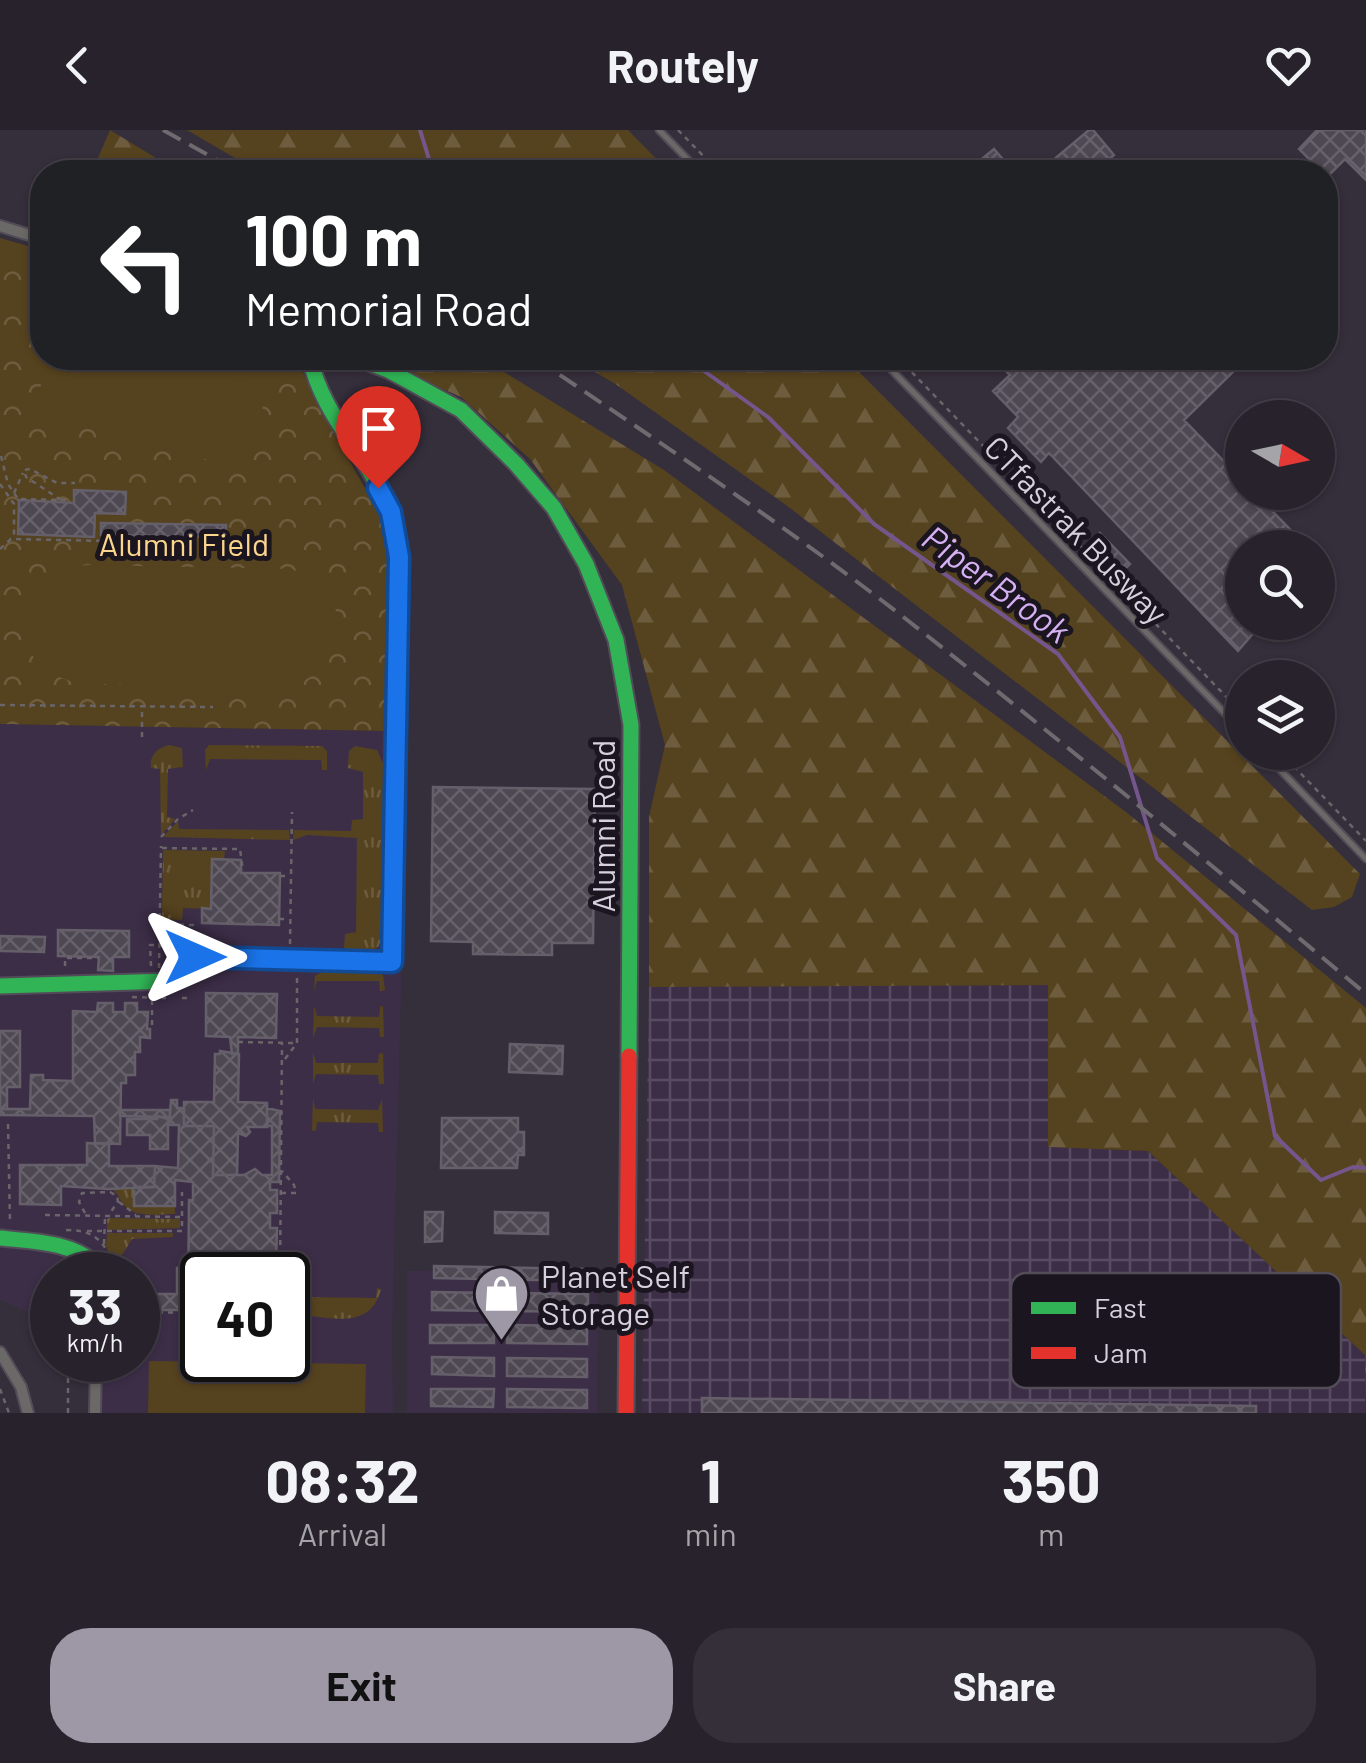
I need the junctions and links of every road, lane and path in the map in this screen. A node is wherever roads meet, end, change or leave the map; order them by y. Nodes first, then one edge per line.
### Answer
1 (659, 130) edge
2 (678, 130) edge
3 (688, 160) edge
4 (707, 160) edge
5 (0, 226) edge
6 (30, 235) edge
7 (312, 370) edge
8 (388, 370) edge
9 (892, 370) edge
10 (910, 370) edge
11 (1, 456) edge
12 (24, 472) junction
13 (75, 483) dead end
14 (0, 484) edge
15 (12, 496) junction
16 (14, 539) junction
17 (109, 541) dead end
18 (0, 550) edge
19 (1225, 696) edge
20 (0, 704) edge
21 (142, 706) junction
22 (213, 707) dead end
23 (1225, 713) edge
24 (142, 737) dead end
25 (1280, 770) edge
26 (1297, 770) edge
27 (193, 810) dead end
28 (292, 812) dead end
29 (161, 837) dead end
30 (1366, 841) edge
31 (1366, 858) edge
32 (242, 871) dead end
33 (280, 876) dead end
34 (291, 876) junction
35 (279, 919) dead end
36 (290, 919) junction
37 (160, 924) junction
38 (192, 946) dead end
39 (290, 948) dead end
40 (98, 958) dead end
41 (65, 966) dead end
42 (297, 974) dead end
43 (158, 975) dead end
44 (0, 986) edge
45 (152, 991) dead end
46 (152, 1025) dead end
47 (238, 1042) dead end
48 (282, 1043) junction
49 (296, 1043) junction
50 (282, 1062) junction
51 (8, 1124) dead end
52 (281, 1170) junction
53 (182, 1192) dead end
54 (281, 1194) junction
55 (118, 1201) junction
56 (45, 1215) dead end
57 (88, 1216) junction
58 (106, 1216) junction
59 (139, 1216) junction
60 (182, 1216) junction
61 (104, 1231) junction
62 (86, 1232) dead end
63 (5, 1238) edge
64 (104, 1245) dead end
65 (82, 1252) edge
66 (280, 1252) edge
67 (0, 1352) edge
68 (68, 1382) edge
69 (96, 1382) edge
70 (0, 1390) edge
71 (9, 1413) edge
72 (28, 1413) edge
73 (68, 1413) edge
74 (95, 1413) edge
75 (626, 1413) edge

1 - 3 lane
2 - 4 path
5 - 6 street
7 - 44 street
8 - 75 street, Alumni Road
9 - 23 lane, CTfastrak Busway
10 - 19 path
11 - 15 path
12 - 13 path
12 - 15 path
12 - 15 path
14 - 15 path
15 - 16 path
16 - 17 path
16 - 18 path
20 - 21 path
21 - 22 path
21 - 24 path
25 - 31 lane
26 - 30 path
27 - 29 path
28 - 34 path
32 - 37 path
33 - 34 path
34 - 36 path
35 - 36 path
36 - 39 path
37 - 38 path
37 - 43 path
40 - 41 path
42 - 49 path
45 - 46 path
47 - 48 path
48 - 49 path
48 - 50 path
49 - 50 path
50 - 52 path
51 - 63 path
52 - 54 path
52 - 54 path
53 - 60 path
54 - 66 path
55 - 57 path
55 - 58 path
55 - 59 path
56 - 57 path
57 - 58 path
58 - 59 path
58 - 61 path
59 - 60 path
60 - 61 path
61 - 62 path
61 - 64 path
63 - 65 street
67 - 72 street
68 - 73 path
69 - 74 street
70 - 71 path

